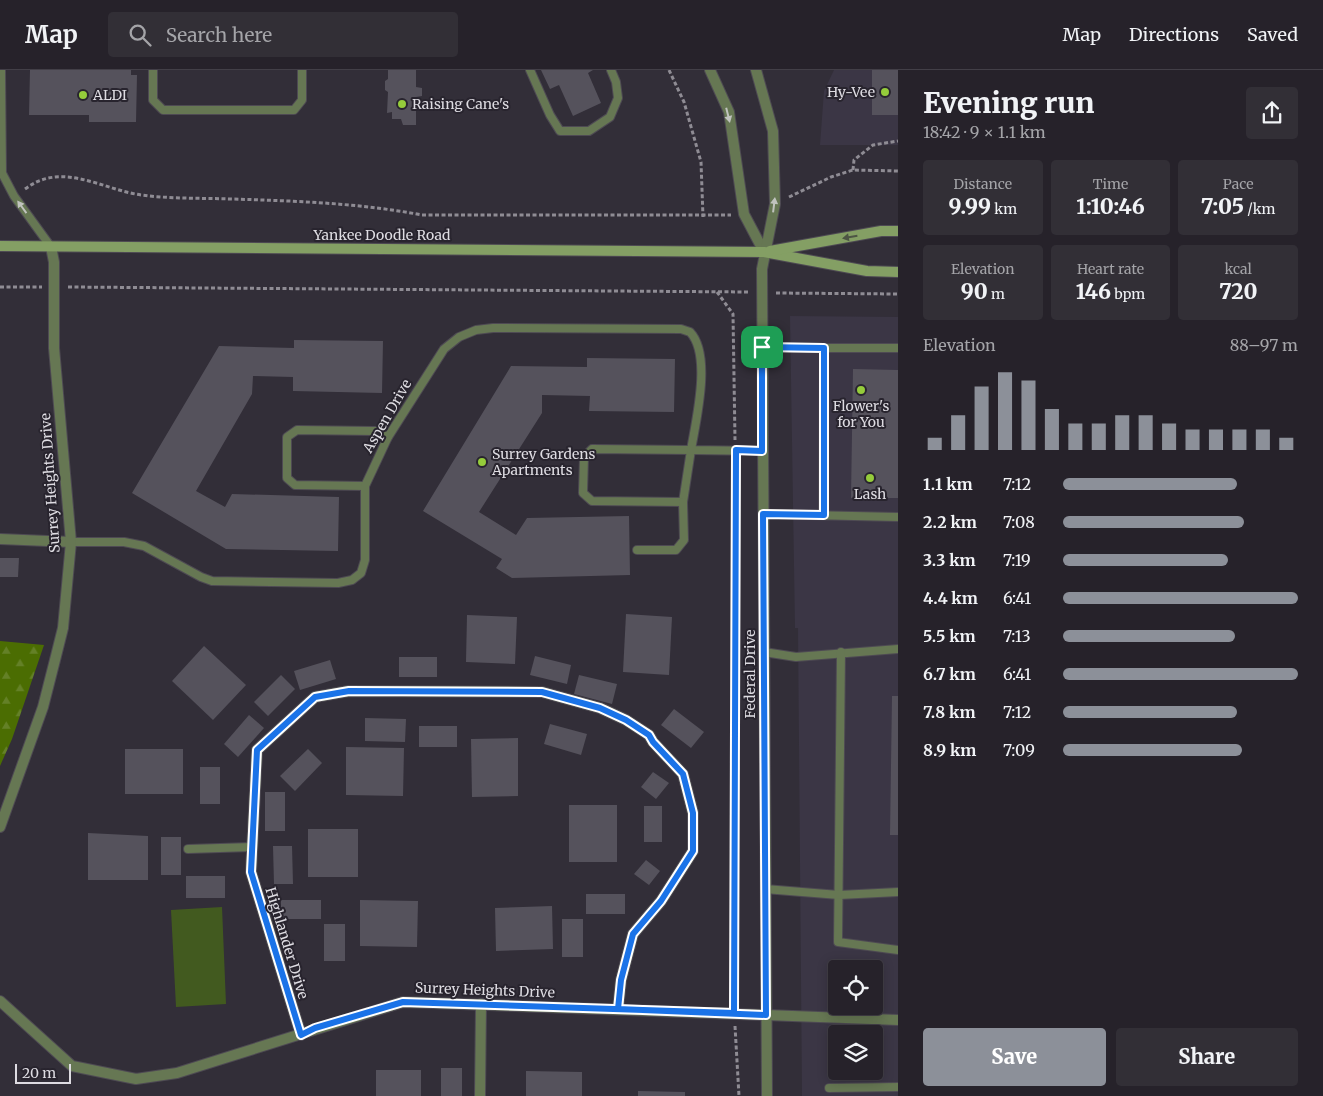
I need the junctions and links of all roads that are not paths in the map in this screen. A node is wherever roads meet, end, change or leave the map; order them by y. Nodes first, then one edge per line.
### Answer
1 (1, 70) edge
2 (153, 70) edge
3 (302, 70) edge
4 (530, 70) edge
5 (612, 70) edge
6 (710, 70) edge
7 (756, 70) edge
8 (898, 231) edge
9 (0, 246) edge
10 (51, 246) junction
11 (764, 252) junction
12 (898, 272) edge
13 (762, 347) junction
14 (824, 348) junction
15 (898, 348) edge
16 (388, 437) junction
17 (692, 450) junction
18 (762, 451) junction
19 (365, 486) junction
20 (683, 502) junction
21 (763, 514) junction
22 (824, 515) junction
23 (898, 517) edge
24 (0, 539) edge
25 (70, 542) junction
26 (637, 550) dead end
27 (898, 649) edge
28 (764, 652) junction
29 (841, 652) junction
30 (0, 827) edge
31 (252, 847) junction
32 (188, 849) dead end
33 (765, 889) junction
34 (898, 892) edge
35 (839, 895) junction
36 (898, 950) edge
37 (0, 1001) edge
38 (481, 1004) junction
39 (618, 1009) junction
40 (766, 1015) junction
41 (898, 1020) edge
42 (301, 1035) junction
43 (898, 1087) edge
44 (829, 1088) dead end
45 (480, 1096) edge
46 (766, 1096) edge

10 -> 1 lane
2 - 3 lane
4 - 5 lane
6 -> 11 street
11 -> 7 street, Federal Drive
8 -> 11 main road, Yankee Doodle Road
9 - 10 main road, Yankee Doodle Road
10 - 11 main road, Yankee Doodle Road
10 - 25 street, Surrey Heights Drive
11 - 12 main road, Yankee Doodle Road
11 - 13 street, Federal Drive
13 - 14 lane
13 - 18 street, Federal Drive
14 - 15 lane
14 - 22 lane
16 - 17 lane, Aspen Drive
16 - 19 lane, Aspen Drive
16 - 19 lane
17 - 18 lane
17 - 20 lane, Aspen Drive
17 - 20 lane
18 - 21 street, Federal Drive
19 - 25 lane, Aspen Drive
20 - 26 lane, Aspen Drive
21 - 22 lane
21 - 28 street, Federal Drive
22 - 23 lane
24 - 25 street, Aspen Drive
25 - 30 street, Surrey Heights Drive
27 - 29 lane
28 - 29 lane
28 - 33 street, Federal Drive
29 - 35 lane
31 - 32 lane
31 - 39 street, Highlander Drive
31 - 42 street, Highlander Drive
33 - 35 lane
33 - 40 street, Federal Drive
34 - 35 lane
35 - 36 lane
37 - 42 street, Surrey Heights Drive
38 - 39 street, Surrey Heights Drive
38 - 42 street, Surrey Heights Drive
38 - 45 street
39 - 40 street, Surrey Heights Drive
40 - 41 street, Surrey Heights Drive
40 - 46 street, Federal Drive
43 - 44 lane

